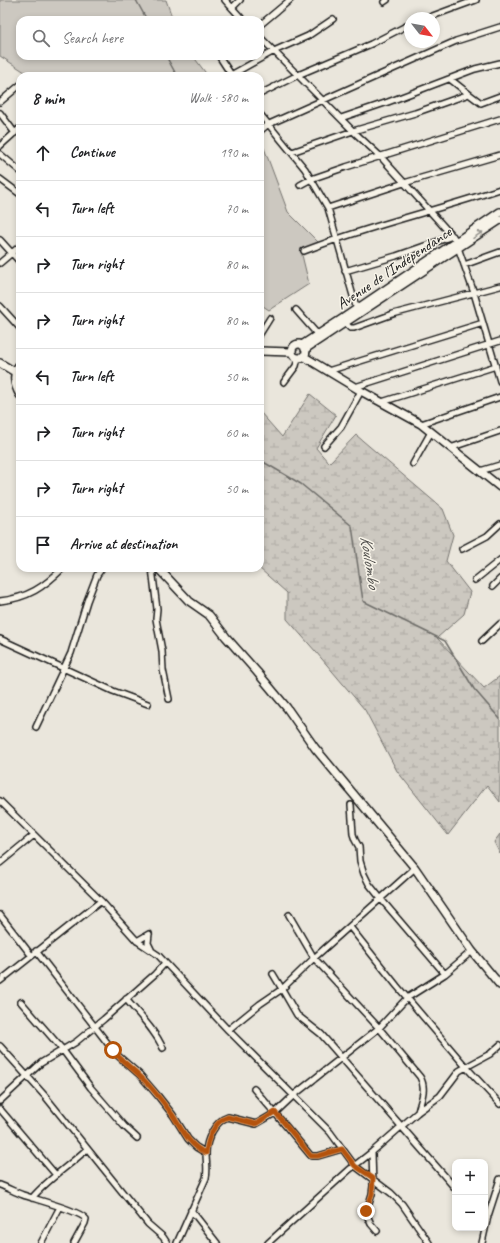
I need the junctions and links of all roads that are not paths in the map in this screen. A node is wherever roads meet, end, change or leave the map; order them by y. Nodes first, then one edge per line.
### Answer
1 (225, 0) edge
2 (240, 0) edge
3 (290, 0) edge
4 (476, 0) edge
5 (232, 8) junction
6 (440, 13) edge
7 (239, 16) edge
8 (333, 19) dead end
9 (264, 22) edge
10 (404, 27) edge
11 (500, 27) edge
12 (264, 40) edge
13 (274, 51) junction
14 (264, 57) edge
15 (222, 60) edge
16 (258, 60) edge
17 (500, 63) edge
18 (230, 72) edge
19 (237, 72) edge
20 (298, 75) junction
21 (450, 79) junction
22 (16, 88) edge
23 (264, 92) edge
24 (468, 94) junction
25 (500, 96) edge
26 (322, 100) junction
27 (0, 102) edge
28 (0, 113) edge
29 (341, 118) junction
30 (500, 119) edge
31 (264, 120) edge
32 (267, 124) junction
33 (264, 127) edge
34 (353, 132) junction
35 (15, 133) joint
36 (0, 146) edge
37 (292, 152) junction
38 (0, 154) edge
39 (500, 155) edge
40 (381, 157) junction
41 (16, 168) edge
42 (0, 179) edge
43 (311, 179) junction
44 (404, 183) junction
45 (300, 185) dead end
46 (500, 189) edge
47 (16, 191) edge
48 (328, 208) junction
49 (431, 211) junction
50 (500, 212) edge
51 (500, 220) edge
52 (336, 239) junction
53 (0, 240) edge
54 (456, 242) junction
55 (16, 249) edge
56 (304, 251) dead end
57 (500, 252) edge
58 (11, 253) junction
59 (16, 258) edge
60 (0, 263) edge
61 (464, 265) junction
62 (345, 271) junction
63 (500, 286) edge
64 (474, 293) junction
65 (0, 306) edge
66 (296, 310) dead end
67 (357, 310) junction
68 (270, 318) dead end
69 (345, 323) junction
70 (482, 323) junction
71 (16, 324) edge
72 (264, 328) edge
73 (318, 335) junction
74 (500, 341) edge
75 (489, 344) junction
76 (304, 347) junction
77 (264, 351) edge
78 (291, 352) junction
79 (301, 357) junction
80 (0, 363) edge
81 (496, 366) junction
82 (328, 371) junction
83 (15, 372) joint
84 (500, 381) edge
85 (284, 382) dead end
86 (16, 388) edge
87 (358, 389) junction
88 (500, 397) edge
89 (382, 402) junction
90 (421, 424) junction
91 (500, 431) edge
92 (431, 432) junction
93 (324, 446) dead end
94 (450, 448) junction
95 (413, 464) dead end
96 (500, 465) edge
97 (480, 471) junction
98 (500, 487) edge
99 (500, 524) edge
100 (462, 549) dead end
101 (500, 560) edge
102 (58, 572) edge
103 (99, 572) edge
104 (152, 572) edge
105 (162, 572) edge
106 (500, 579) edge
107 (475, 580) dead end
108 (493, 586) dead end
109 (0, 601) edge
110 (500, 624) edge
111 (0, 639) edge
112 (482, 641) dead end
113 (62, 668) junction
114 (169, 699) dead end
115 (148, 704) dead end
116 (36, 727) dead end
117 (0, 801) edge
118 (351, 805) dead end
119 (34, 835) junction
120 (0, 863) edge
121 (415, 868) junction
122 (381, 898) junction
123 (101, 901) junction
124 (0, 915) edge
125 (289, 915) dead end
126 (350, 927) junction
127 (137, 941) junction
128 (151, 950) junction
129 (36, 951) junction
130 (472, 951) junction
131 (30, 955) junction
132 (314, 958) junction
133 (165, 963) junction
134 (273, 974) dead end
135 (445, 974) junction
136 (0, 981) edge
137 (500, 985) edge
138 (282, 988) junction
139 (407, 998) junction
140 (126, 999) junction
141 (22, 1002) dead end
142 (95, 1026) junction
143 (378, 1028) junction
144 (228, 1030) junction
145 (500, 1045) edge
146 (0, 1046) edge
147 (163, 1048) dead end
148 (62, 1049) junction
149 (341, 1058) junction
150 (466, 1067) junction
151 (27, 1077) junction
152 (254, 1089) dead end
153 (294, 1095) junction
154 (0, 1100) edge
155 (500, 1104) edge
156 (0, 1109) edge
157 (275, 1112) junction
158 (418, 1112) junction
159 (402, 1126) junction
160 (137, 1138) dead end
161 (87, 1149) junction
162 (342, 1149) junction
163 (372, 1152) junction
164 (206, 1153) junction
165 (355, 1166) junction
166 (56, 1176) junction
167 (373, 1178) junction
168 (500, 1179) edge
169 (452, 1184) edge
170 (0, 1185) edge
171 (32, 1198) junction
172 (60, 1207) junction
173 (191, 1210) junction
174 (488, 1210) edge
175 (377, 1231) dead end
176 (484, 1231) edge
177 (272, 1242) edge
178 (41, 1243) edge
179 (74, 1243) edge
180 (167, 1243) edge
181 (177, 1243) edge
182 (217, 1243) edge
183 (429, 1243) edge
184 (482, 1243) edge

1 - 5 street
2 - 5 street
3 - 9 street
4 - 6 street
5 - 7 street
8 - 13 street
10 - 20 street
11 - 26 street
12 - 13 street
13 - 14 street
13 - 20 street
15 - 18 street
16 - 19 street
17 - 21 street
20 - 23 street
20 - 26 street
21 - 24 street
21 - 29 street
22 - 27 street
24 - 25 street
24 - 34 street
26 - 29 street
26 - 32 street
28 - 35 street
29 - 34 street
30 - 40 street
31 - 32 street
32 - 33 street
32 - 37 street
34 - 37 street
34 - 40 street
35 - 36 street
37 - 43 street
38 - 41 street
39 - 44 street
40 - 43 street
40 - 44 street
42 - 47 street
43 - 45 street
43 - 48 street
44 - 48 street
44 - 49 street
46 - 49 street
48 - 52 street
49 - 52 street
49 - 54 street
50 - 54 street, Avenue de l'Indépendance
54 -> 51 street, Avenue de l'Indépendance
52 - 56 street
52 - 62 street
53 - 58 street
54 - 61 street
54 - 62 street
54 - 67 street, Avenue de l'Indépendance
54 - 69 street, Avenue de l'Indépendance
55 - 58 street
57 - 61 street
58 - 59 street
58 - 60 street
61 - 64 street
62 - 67 street
63 - 64 street
64 - 69 street
64 - 70 street
65 - 71 street
66 - 73 street
67 - 73 street, Avenue de l'Indépendance
68 - 72 street
69 - 76 street, Avenue de l'Indépendance
70 - 75 street
70 - 82 street
73 - 76 street, Avenue de l'Indépendance
74 - 75 street
75 - 81 street
75 - 87 street
76 - 78 street
76 - 79 street
77 - 78 street
78 - 79 street
79 - 82 street
79 - 85 street
80 - 83 street
81 - 84 street
81 - 89 street
82 - 87 street
83 - 86 street
87 - 89 street
87 - 93 street
88 - 90 street
89 - 90 street
90 - 92 street
91 - 94 street
92 - 94 street
92 - 95 street
94 - 97 street
96 - 97 street
97 - 98 street
99 - 100 street
101 - 107 street
102 - 109 street
103 - 113 street
104 - 114 street
105 - 121 street
106 - 108 street
110 - 112 street
111 - 113 street
113 - 115 street
113 - 116 street
117 - 119 street
118 - 122 street
119 - 120 street
119 - 123 street
121 - 122 street
121 - 130 street
122 - 126 street
122 - 135 street
123 - 127 street
123 - 129 street
124 - 131 street
125 - 132 street
126 - 132 street
126 - 139 street
127 - 128 street
127 - 128 street
128 - 133 street
129 - 131 street
129 - 142 street
130 - 135 street
130 - 137 street
131 - 136 street
132 - 138 street
132 - 143 street
133 - 140 street
133 - 144 street
134 - 138 street
135 - 139 street
138 - 144 street
138 - 149 street
139 - 143 street
139 - 150 street
140 - 142 street
140 - 147 street
141 - 148 street
142 - 148 street
142 - 164 street
143 - 149 street
143 - 158 street
144 - 153 street
145 - 150 street
146 - 151 street
148 - 151 street
148 - 160 street
149 - 153 street
149 - 159 street
150 - 155 street
150 - 158 street
151 - 154 street
151 - 161 street
152 - 157 street
153 - 157 street
153 - 162 street
156 - 166 street
157 - 162 street
157 - 164 street
158 - 159 street
159 - 163 street
159 - 169 street
161 - 166 street
161 - 180 street
162 - 165 street
163 - 165 street
163 - 167 street
164 - 173 street
165 - 167 street
165 - 177 street
166 - 171 street
167 - 175 street
167 - 183 street
168 - 174 street
170 - 171 street
171 - 172 street
172 - 178 street
172 - 179 street
173 - 181 street
173 - 182 street
176 - 184 street

